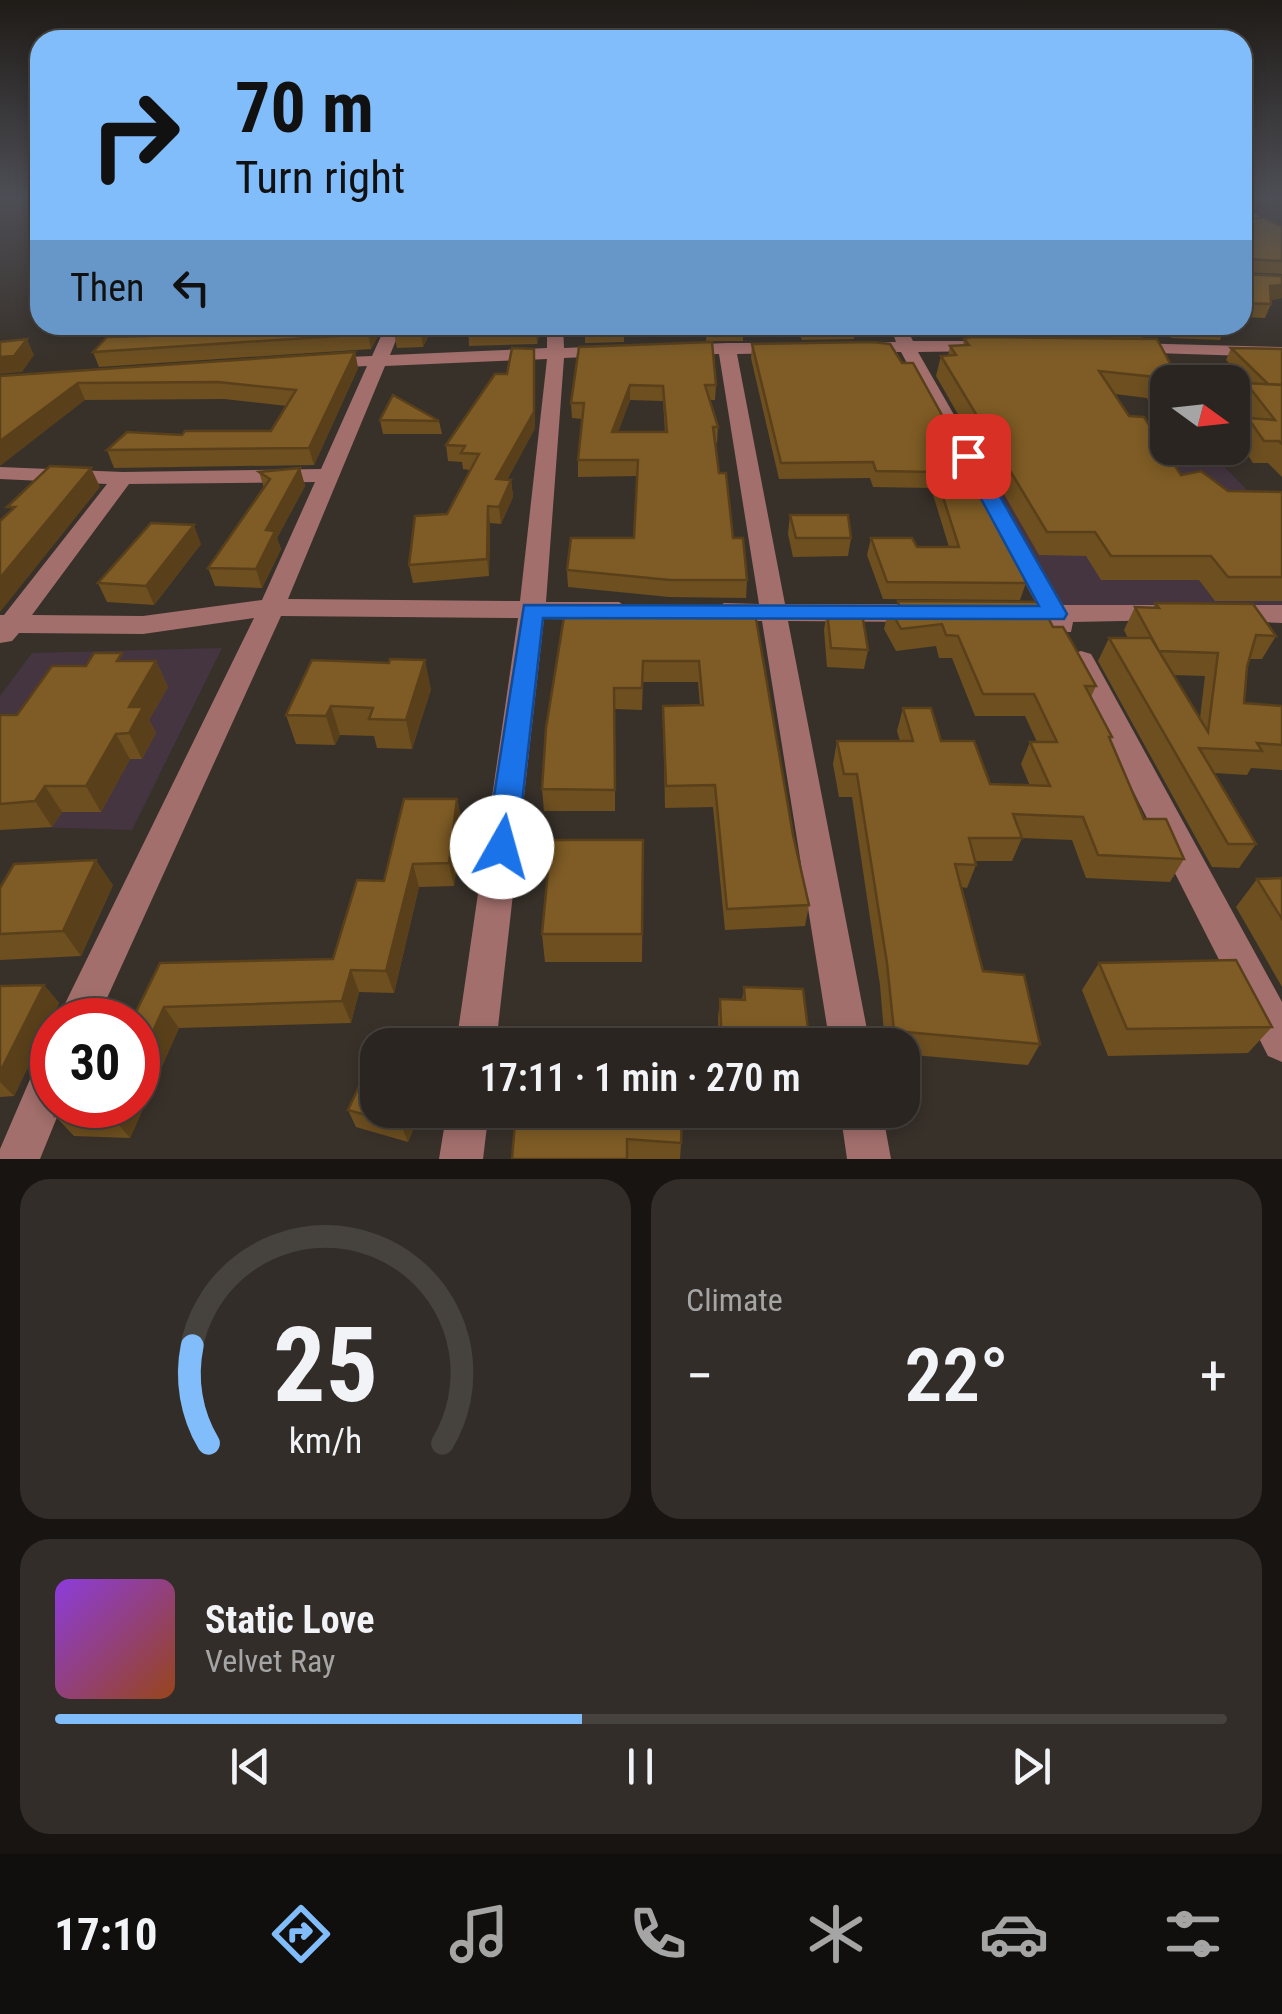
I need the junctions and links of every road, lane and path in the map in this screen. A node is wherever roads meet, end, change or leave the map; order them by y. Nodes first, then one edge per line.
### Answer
1 (390, 335) edge
2 (1174, 335) edge
3 (909, 336) edge
4 (556, 339) edge
5 (1007, 346) edge
6 (847, 347) edge
7 (727, 348) junction
8 (807, 348) edge
9 (1104, 348) edge
10 (1182, 349) junction
11 (1282, 352) edge
12 (380, 358) junction
13 (306, 364) edge
14 (0, 472) edge
15 (330, 475) junction
16 (123, 478) junction
17 (272, 607) junction
18 (532, 610) junction
19 (652, 611) edge
20 (692, 611) edge
21 (772, 612) junction
22 (942, 613) edge
23 (980, 613) edge
24 (1055, 614) junction
25 (1282, 614) edge
26 (4, 629) edge
27 (87, 998) edge
28 (478, 1028) edge
29 (847, 1028) edge
30 (1279, 1030) edge
31 (31, 1128) edge
32 (465, 1128) edge
33 (864, 1128) edge
34 (18, 1159) edge
35 (461, 1159) edge
36 (869, 1159) edge

1 - 12 street
2 - 10 street
3 - 5 street
3 - 6 street
3 - 24 street
4 - 7 street
4 - 12 street
4 - 18 street
7 - 8 street
7 - 21 street
9 - 10 street
10 - 11 street
12 - 13 street
12 - 15 street
14 - 16 street
15 - 16 street
15 - 17 street
16 - 26 street
17 - 18 street
17 - 26 street
17 - 27 street
18 - 19 street
18 - 28 street
20 - 21 street
21 - 22 street
21 - 29 street
23 - 24 street
24 - 25 street
24 - 30 street
31 - 34 street
32 - 35 street
33 - 36 street

